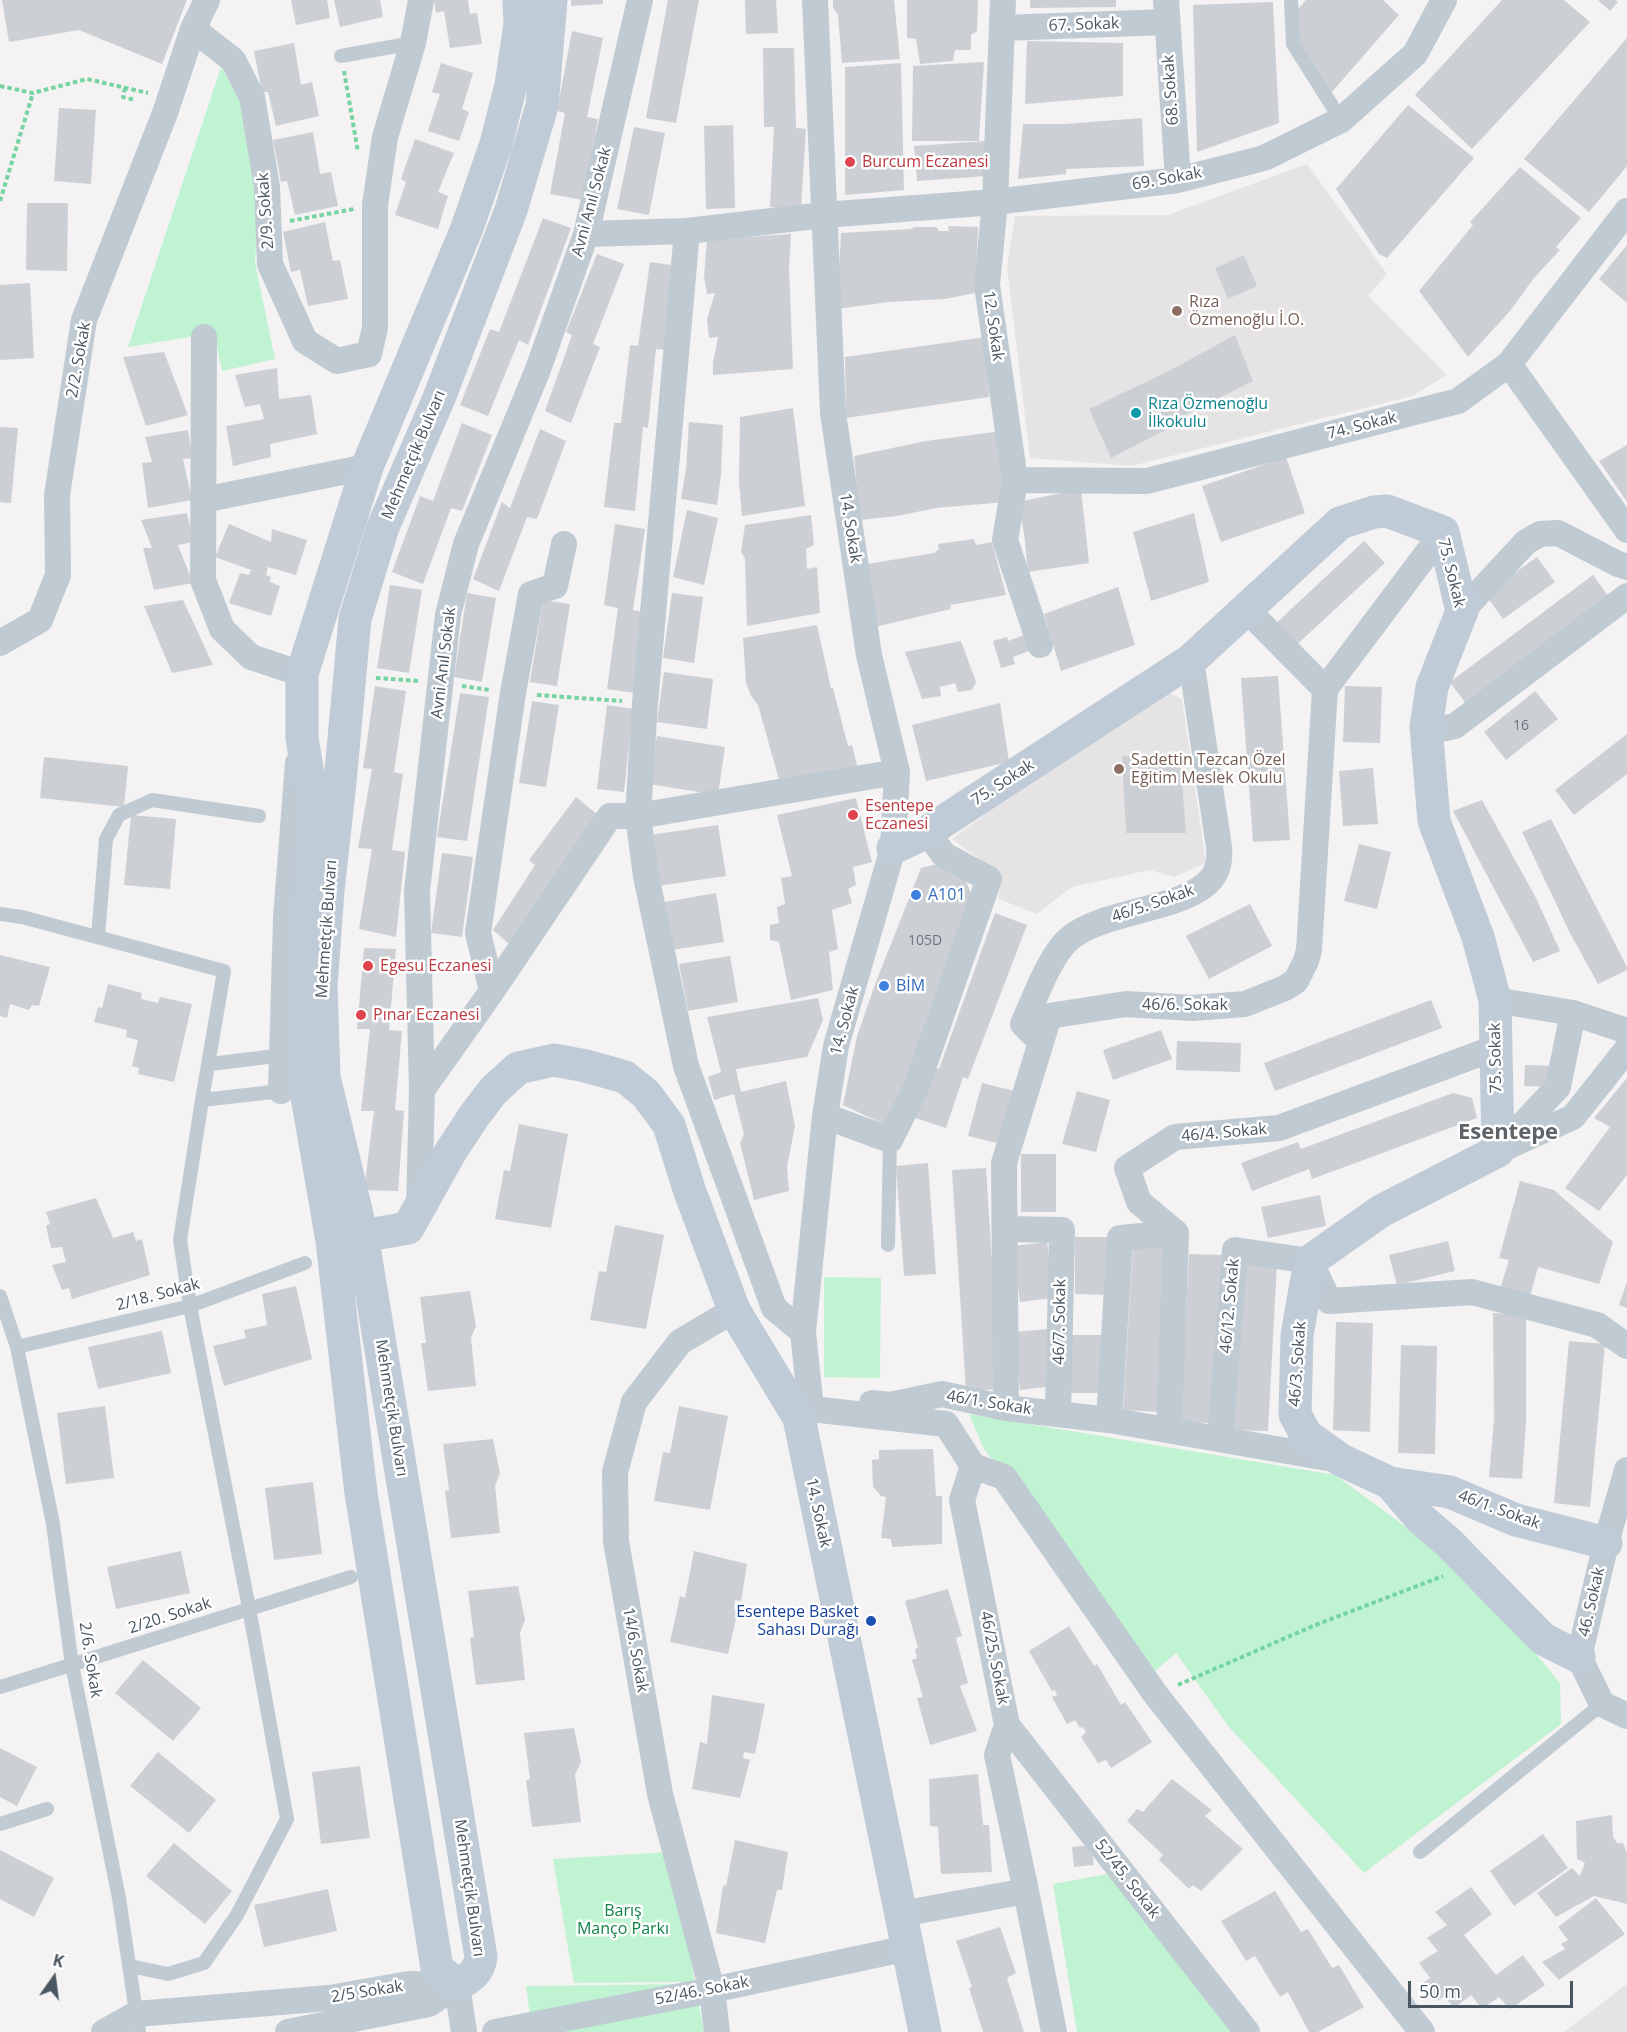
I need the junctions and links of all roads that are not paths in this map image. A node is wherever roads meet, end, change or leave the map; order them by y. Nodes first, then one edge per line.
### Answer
1 (207, 0) edge
2 (421, 0) edge
3 (519, 0) edge
4 (551, 0) edge
5 (640, 0) edge
6 (815, 0) edge
7 (1003, 0) edge
8 (1291, 0) edge
9 (1444, 0) edge
10 (1166, 11) edge
11 (1002, 28) junction
12 (193, 29) junction
13 (413, 42) junction
14 (341, 56) road end
15 (1341, 120) junction
16 (1178, 180) junction
17 (995, 202) junction
18 (1627, 211) edge
19 (824, 216) junction
20 (687, 231) junction
21 (586, 234) junction
22 (204, 337) dead end
23 (1509, 364) junction
24 (367, 467) junction
25 (1015, 480) junction
26 (203, 500) junction
27 (1627, 530) edge
28 (1443, 532) junction
29 (564, 544) dead end
30 (1627, 567) edge
31 (1627, 597) edge
32 (1247, 610) junction
33 (1462, 611) junction
34 (0, 643) edge
35 (1040, 645) dead end
36 (1191, 660) junction
37 (302, 674) junction
38 (1325, 689) junction
39 (1426, 727) junction
40 (897, 772) junction
41 (259, 816) dead end
42 (638, 816) junction
43 (927, 832) junction
44 (893, 848) junction
45 (0, 914) edge
46 (98, 937) junction
47 (492, 991) junction
48 (1495, 1000) junction
49 (1573, 1013) junction
50 (1627, 1030) edge
51 (1041, 1042) junction
52 (1496, 1048) junction
53 (1627, 1049) edge
54 (210, 1064) junction
55 (298, 1076) junction
56 (422, 1090) junction
57 (202, 1100) junction
58 (825, 1116) junction
59 (890, 1140) junction
60 (1498, 1151) junction
61 (418, 1210) junction
62 (1005, 1229) junction
63 (1176, 1233) junction
64 (347, 1238) junction
65 (888, 1245) dead end
66 (1310, 1261) junction
67 (304, 1263) dead end
68 (0, 1296) edge
69 (190, 1306) junction
70 (734, 1310) junction
71 (803, 1332) junction
72 (1627, 1346) edge
73 (16, 1347) junction
74 (806, 1408) junction
75 (1006, 1408) junction
76 (1058, 1414) junction
77 (1109, 1420) junction
78 (1169, 1430) junction
79 (1220, 1438) junction
80 (1341, 1460) junction
81 (973, 1466) junction
82 (1627, 1470) edge
83 (1390, 1483) junction
84 (1606, 1543) junction
85 (351, 1577) dead end
86 (249, 1608) junction
87 (1579, 1657) junction
88 (72, 1665) junction
89 (0, 1687) edge
90 (1602, 1704) junction
91 (1627, 1716) edge
92 (1007, 1725) junction
93 (47, 1809) dead end
94 (0, 1824) edge
95 (1420, 1852) dead end
96 (1026, 1891) junction
97 (901, 1914) junction
98 (908, 1948) junction
99 (130, 1966) junction
100 (457, 1985) junction
101 (712, 1990) junction
102 (138, 2023) edge
103 (104, 2032) edge
104 (288, 2032) edge
105 (464, 2032) edge
106 (495, 2032) edge
107 (717, 2032) edge
108 (925, 2032) edge
109 (1054, 2032) edge
110 (1247, 2032) edge
111 (1422, 2032) edge

1 - 12 street, 2/2. Sokak
2 - 13 street
3 - 24 main road, Mehmetçik Bulvarı
4 - 55 main road, Mehmetçik Bulvarı
5 - 21 street, Avni Anıl Sokak
6 - 19 street, 14. Sokak
7 - 11 street, 12. Sokak
8 - 15 lane
9 - 15 street, 69. Sokak
10 - 11 street, 67. Sokak
10 - 16 street, 68. Sokak
11 - 17 street, 12. Sokak
12 - 13 street, 2/9. Sokak
12 - 34 street, 2/2. Sokak
13 - 14 lane
15 - 16 street, 69. Sokak
16 - 17 street, 69. Sokak
17 - 19 street, 69. Sokak
17 - 25 street, 12. Sokak
18 - 23 street, 74. Sokak
19 - 20 street, 69. Sokak
19 - 40 street, 14. Sokak
20 - 21 street, 69. Sokak
20 - 42 street
21 - 56 street, Avni Anıl Sokak
22 - 26 street
23 - 25 street, 74. Sokak
23 - 27 street
24 - 26 street
24 - 37 main road, Mehmetçik Bulvarı
25 - 35 street, 12. Sokak
26 - 37 street
28 - 32 main road, 75. Sokak
28 - 33 main road, 75. Sokak
28 - 38 street
29 - 47 street
30 - 33 street
31 - 39 street
32 - 36 main road, 75. Sokak
32 - 38 street
33 - 39 main road, 75. Sokak
36 - 43 main road, 75. Sokak
36 - 51 street, 46/5. Sokak
37 - 55 main road, Mehmetçik Bulvarı
38 - 51 street, 46/6. Sokak
39 - 48 main road, 75. Sokak
40 - 42 street
40 - 44 street, 14. Sokak
41 - 46 lane
42 - 47 street
42 - 71 street
43 - 44 main road, 75. Sokak
43 - 59 street
44 - 58 street, 14. Sokak
45 - 46 lane
46 - 54 lane
47 - 56 street
48 - 49 street
48 - 52 main road, 75. Sokak
49 - 50 street
49 - 60 street
51 - 62 street, 46/6. Sokak
52 - 60 main road, 75. Sokak
52 - 63 street, 46/4. Sokak
53 - 60 street
54 - 55 lane
54 - 57 lane
55 - 57 lane
55 - 64 main road, Mehmetçik Bulvarı
56 - 61 street, Avni Anıl Sokak
57 - 69 lane
58 - 59 street
58 - 71 street, 14. Sokak
59 - 65 lane
60 - 66 main road
61 - 64 main road
61 - 70 main road
62 - 75 street, 46/6. Sokak
62 - 76 street, 46/7. Sokak
63 - 77 street
63 - 78 street
64 - 100 main road, Mehmetçik Bulvarı
64 - 100 main road, Mehmetçik Bulvarı
66 - 72 street
66 - 79 street, 46/12. Sokak
66 - 80 main road, 46/3. Sokak
67 - 69 lane, 2/18. Sokak
68 - 73 lane, 2/6. Sokak
69 - 73 lane, 2/18. Sokak
69 - 86 lane
70 - 74 main road
70 - 101 street, 14/6. Sokak
71 - 74 street, 14. Sokak
73 - 88 lane, 2/6. Sokak
74 - 75 street, 46/1. Sokak
74 - 81 street
74 - 97 main road, 14. Sokak
75 - 76 street, 46/1. Sokak
76 - 77 street, 46/1. Sokak
77 - 78 street, 46/1. Sokak
78 - 79 street, 46/1. Sokak
79 - 80 street, 46/1. Sokak
80 - 83 main road, 46/3. Sokak
81 - 92 street, 46/25. Sokak
81 - 111 street
82 - 84 street, 46. Sokak
83 - 84 main road, 46/1. Sokak
83 - 87 main road, 46/3. Sokak
84 - 87 street, 46. Sokak
85 - 86 lane, 2/20. Sokak
86 - 88 lane, 2/20. Sokak
86 - 99 lane
87 - 90 street, 46. Sokak
88 - 89 lane, 2/20. Sokak
88 - 99 lane, 2/6. Sokak
90 - 91 street
90 - 95 lane
92 - 96 street, 46/25. Sokak
92 - 110 street, 52/45. Sokak
93 - 94 lane
96 - 97 street
96 - 109 street, 46/25. Sokak
97 - 98 main road, 14. Sokak
98 - 101 street, 52/46. Sokak
98 - 108 main road, 14. Sokak
99 - 102 lane, 2/6. Sokak
100 - 102 street, 2/5 Sokak
100 - 104 street, 2/5 Sokak
100 - 105 street
101 - 106 street, 52/46. Sokak
101 - 107 street, 14/6. Sokak
102 - 103 street, 2/5 Sokak

